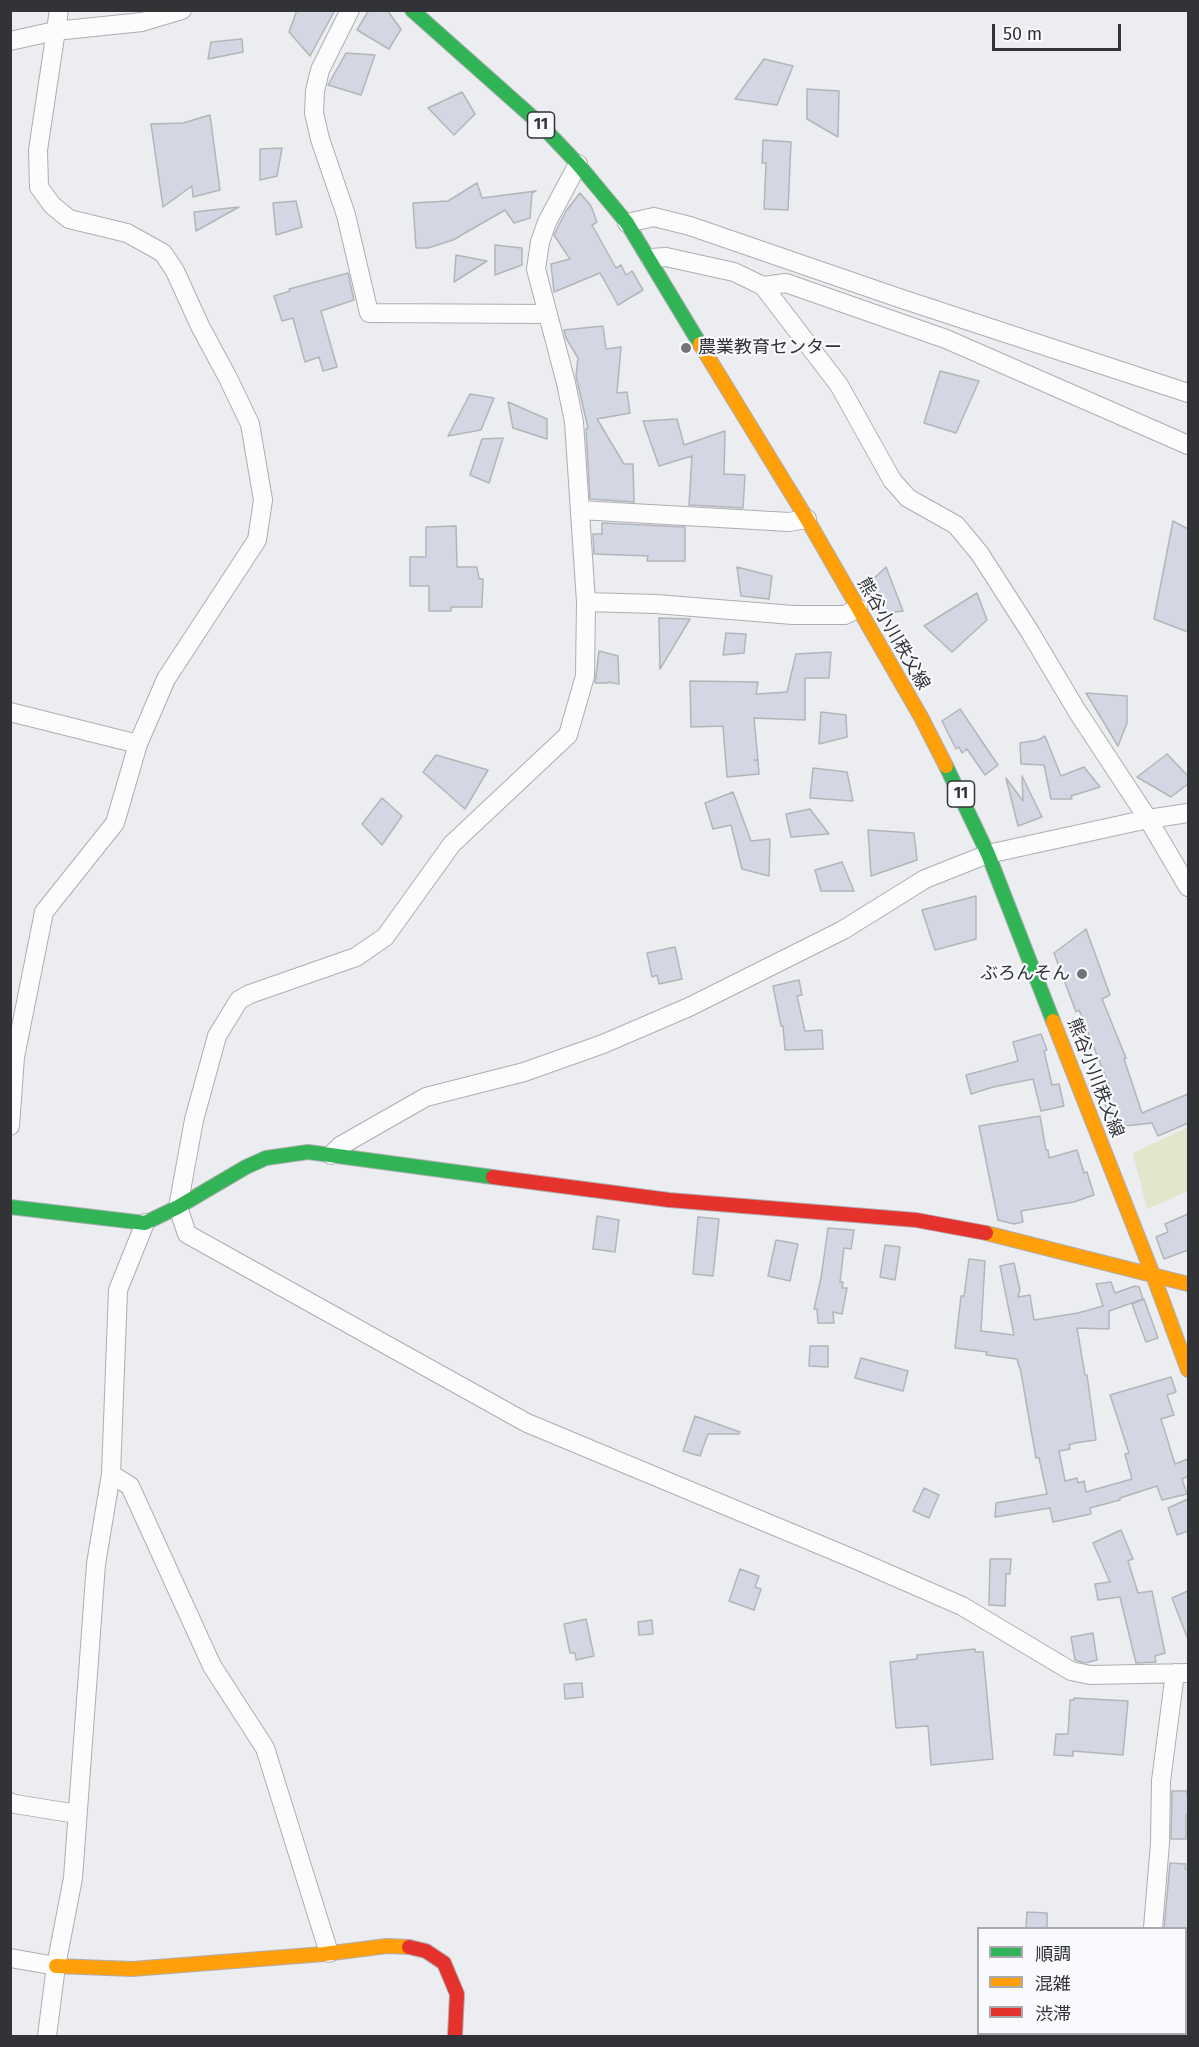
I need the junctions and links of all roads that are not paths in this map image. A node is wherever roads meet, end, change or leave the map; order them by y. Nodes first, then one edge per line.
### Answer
1 (59, 10) edge
2 (182, 10) edge
3 (350, 10) edge
4 (412, 10) edge
5 (55, 32) junction
6 (10, 41) edge
7 (578, 164) junction
8 (627, 223) junction
9 (650, 258) junction
10 (763, 286) junction
11 (548, 314) junction
12 (1188, 393) edge
13 (1188, 445) edge
14 (580, 510) junction
15 (807, 519) junction
16 (585, 602) junction
17 (858, 608) junction
18 (10, 712) edge
19 (138, 744) junction
20 (1188, 813) edge
21 (1148, 819) junction
22 (988, 854) junction
23 (1188, 887) edge
24 (10, 1126) edge
25 (331, 1155) junction
26 (10, 1207) edge
27 (178, 1207) junction
28 (145, 1223) junction
29 (1153, 1275) junction
30 (1188, 1284) edge
31 (1188, 1370) edge
32 (111, 1474) junction
33 (1182, 1673) edge
34 (10, 1802) edge
35 (77, 1814) junction
36 (1153, 1927) edge
37 (329, 1953) junction
38 (10, 1959) edge
39 (56, 1966) junction
40 (47, 2037) edge
41 (455, 2037) edge

1 - 5 street
2 - 5 street
3 - 11 street
4 - 7 street, 熊谷小川秩父線 / 11
5 - 6 street
5 - 19 street
7 - 8 street, 熊谷小川秩父線 / 11
7 - 11 street
8 - 9 street, 熊谷小川秩父線 / 11
8 - 12 street
9 - 10 street
9 - 15 street, 熊谷小川秩父線 / 11
10 - 13 street
10 - 21 street
11 - 14 street
14 - 15 street
14 - 16 street
15 - 17 street, 熊谷小川秩父線 / 11
16 - 17 street
16 - 27 street
17 - 22 street, 熊谷小川秩父線 / 11
18 - 19 street
19 - 24 street
20 - 21 street
21 - 22 street
21 - 23 street
22 - 25 street
22 - 29 street, 熊谷小川秩父線 / 11
25 - 27 street
25 - 29 street
26 - 28 street
27 - 28 street
27 - 33 street
28 - 32 street
29 - 30 street
29 - 31 street, 熊谷小川秩父線 / 11
32 - 35 street
32 - 37 street
33 - 36 street
34 - 35 street
35 - 39 street
37 - 39 street
37 - 41 street
38 - 39 street
39 - 40 street

